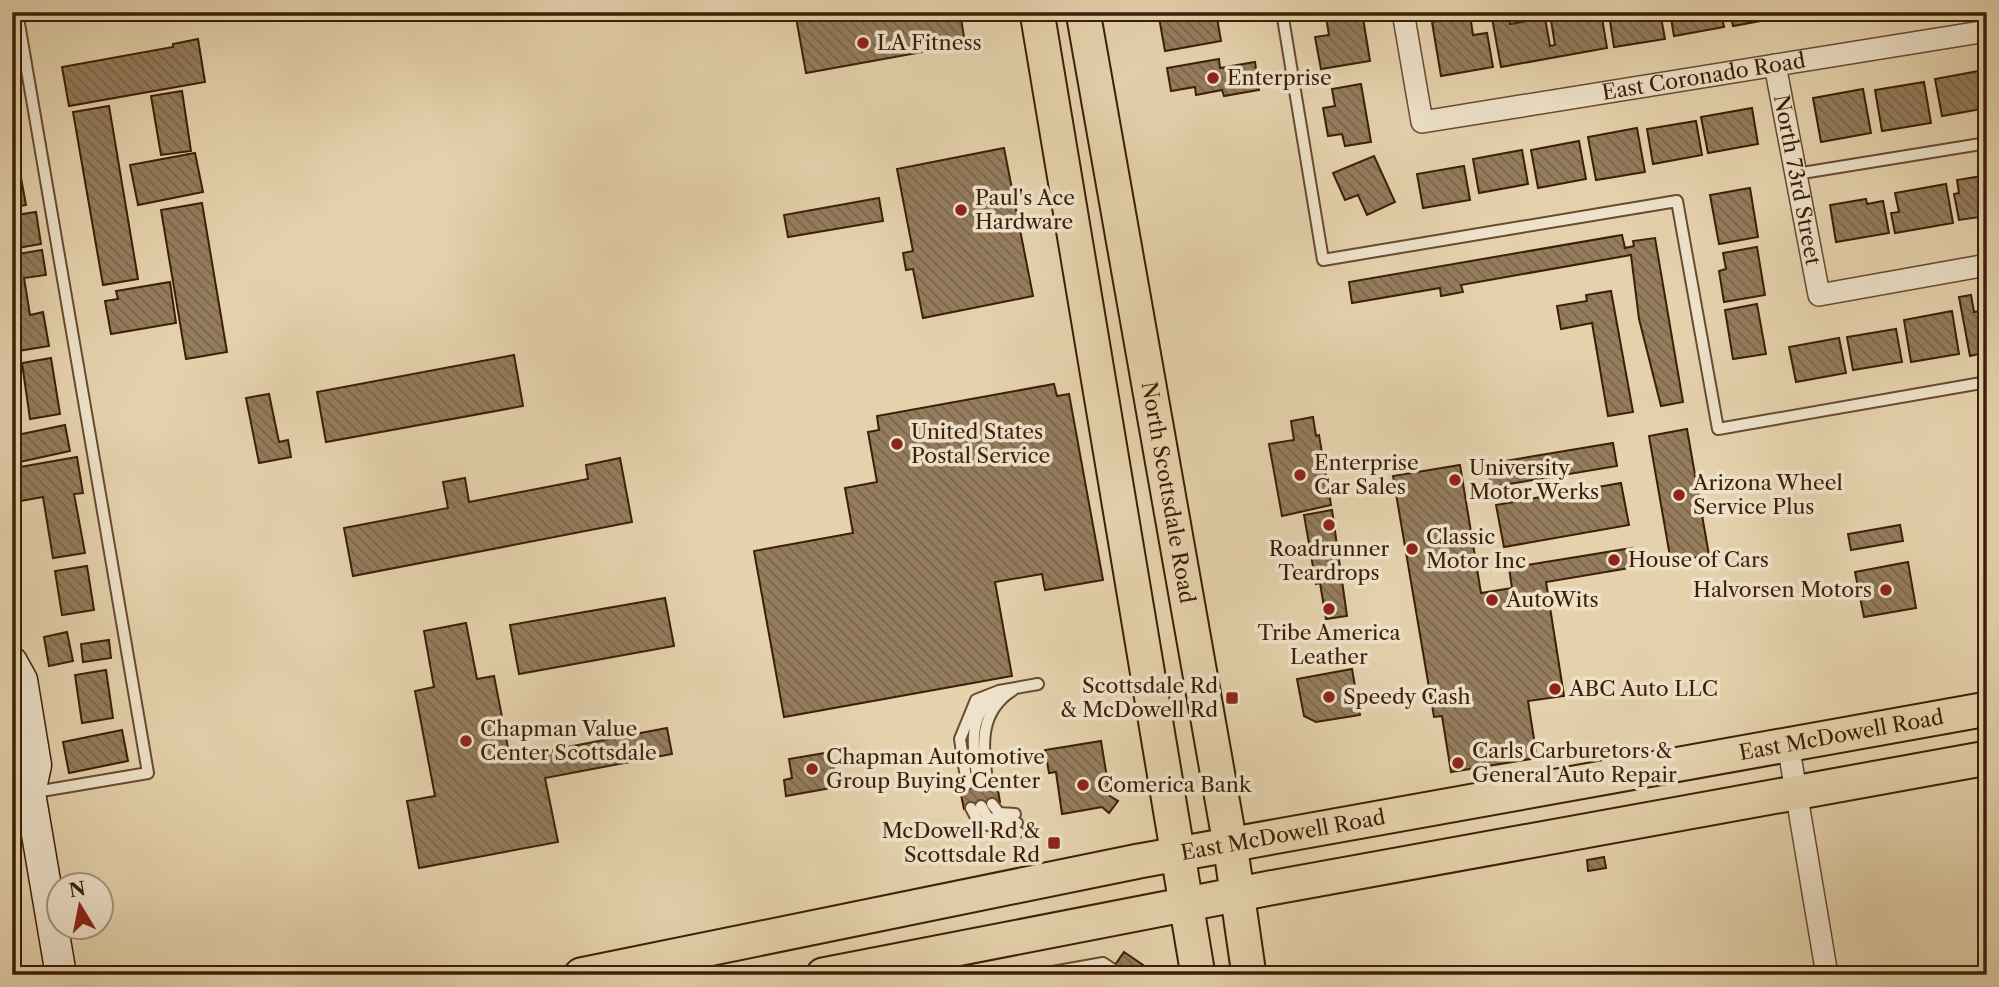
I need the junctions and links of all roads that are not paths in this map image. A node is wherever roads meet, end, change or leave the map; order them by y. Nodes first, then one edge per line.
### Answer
1 (17, 12) edge
2 (1037, 12) edge
3 (1083, 12) edge
4 (1282, 12) edge
5 (1405, 13) edge
6 (1987, 31) edge
7 (1776, 65) junction
8 (1987, 143) edge
9 (1796, 174) junction
10 (1987, 265) edge
11 (1987, 382) edge
12 (12, 662) edge
13 (1038, 684) dead end
14 (1015, 688) junction
15 (1987, 709) edge
16 (1788, 744) junction
17 (12, 756) edge
18 (1987, 758) edge
19 (1796, 793) junction
20 (21, 794) edge
21 (1017, 823) joint
22 (1230, 844) junction
23 (1178, 854) junction
24 (1237, 895) junction
25 (1186, 905) junction
26 (666, 967) edge
27 (1112, 969) dead end
28 (61, 975) edge
29 (581, 975) edge
30 (823, 975) edge
31 (1036, 975) edge
32 (1198, 975) edge
33 (1248, 975) edge
34 (1828, 975) edge

1 - 20 lane
2 - 23 main road
3 - 22 main road, North Scottsdale Road
4 - 11 lane
5 - 7 street, East Coronado Road
6 - 7 street, East Coronado Road
7 - 9 street, North 73rd Street
8 - 9 lane
9 - 10 street, North 73rd Street
12 - 20 street
13 - 14 lane
14 - 14 lane
15 - 16 main road, East McDowell Road
16 - 19 street
16 - 22 main road, East McDowell Road
17 - 20 street
18 - 19 main road
19 - 24 main road
19 - 34 street
20 - 28 street
21 - 21 lane
22 - 23 main road, East McDowell Road
22 - 24 main road, North Scottsdale Road
23 - 25 main road
23 - 26 main road, East McDowell Road
24 - 25 main road
24 - 33 main road, North Scottsdale Road
25 - 30 main road
25 - 32 main road
26 - 29 main road, East McDowell Road
27 - 31 lane

